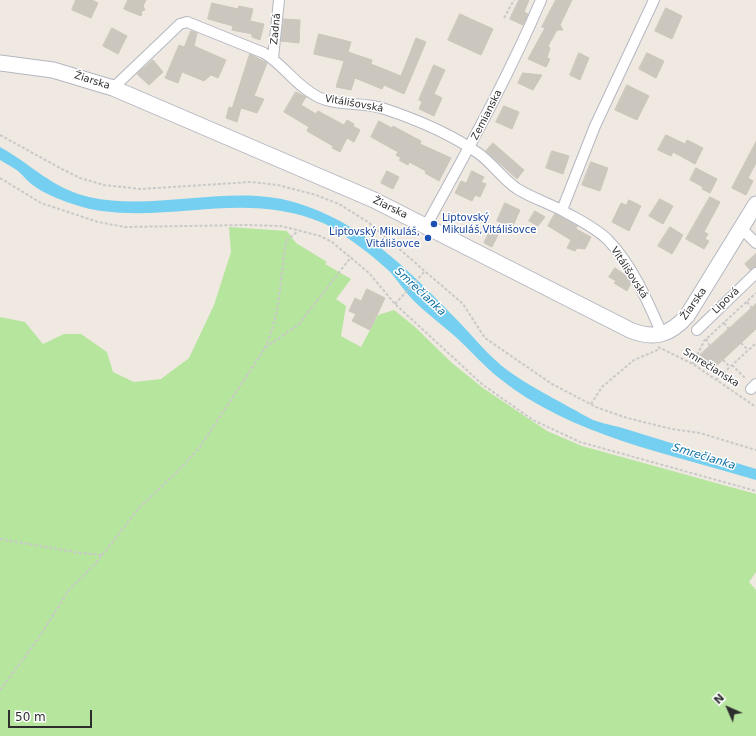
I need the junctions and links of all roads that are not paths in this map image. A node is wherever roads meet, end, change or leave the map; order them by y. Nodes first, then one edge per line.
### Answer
1 (279, 0) edge
2 (541, 0) edge
3 (654, 0) edge
4 (273, 58) junction
5 (0, 63) edge
6 (113, 88) junction
7 (470, 148) junction
8 (756, 204) edge
9 (562, 210) junction
10 (426, 226) junction
11 (751, 235) edge
12 (756, 273) edge
13 (697, 330) dead end
14 (659, 343) junction

1 - 4 street, Zadná
2 - 7 street, Zemianska
3 - 9 street
4 - 6 street, Vitálišovská
4 - 7 street, Vitálišovská
5 - 6 street, Žiarska
6 - 10 street, Žiarska
7 - 9 street, Vitálišovská
7 - 10 street, Zemianska
8 - 11 street, Žiarska
9 - 14 street, Vitálišovská
10 - 14 street, Žiarska
11 - 14 street, Žiarska
12 - 13 street, Lipová

